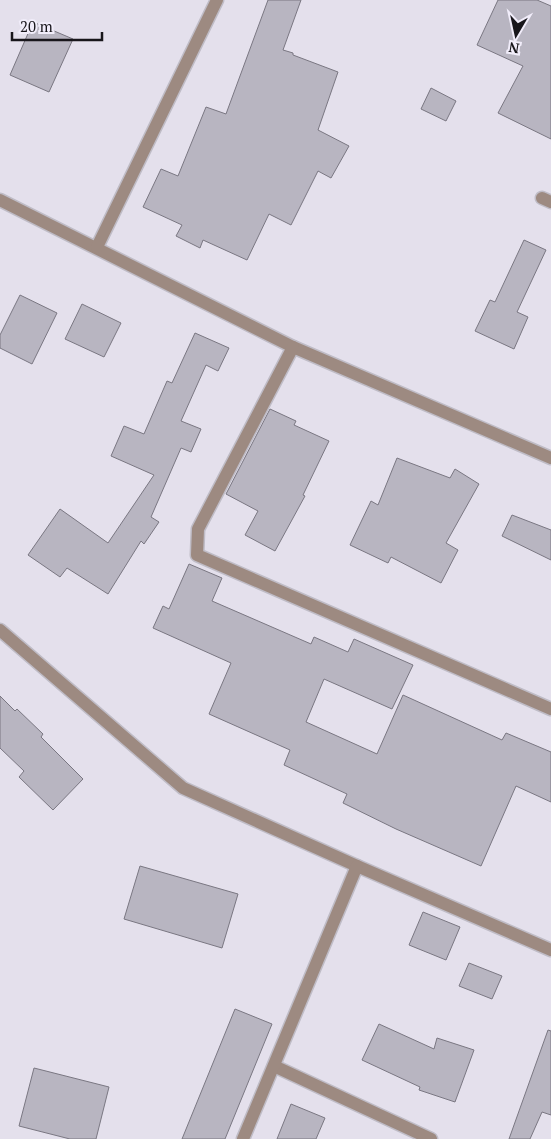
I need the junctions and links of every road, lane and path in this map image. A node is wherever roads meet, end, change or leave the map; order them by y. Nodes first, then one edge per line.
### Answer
1 (216, 0) edge
2 (0, 200) edge
3 (96, 247) junction
4 (293, 347) junction
5 (551, 458) edge
6 (0, 630) edge
7 (551, 709) edge
8 (357, 866) junction
9 (551, 950) edge
10 (274, 1066) junction
11 (243, 1139) edge
12 (431, 1139) edge

1 - 3 street
2 - 3 street
3 - 4 street
4 - 5 street
4 - 7 street
6 - 8 street
8 - 9 street
8 - 10 street
10 - 11 street
10 - 12 street

